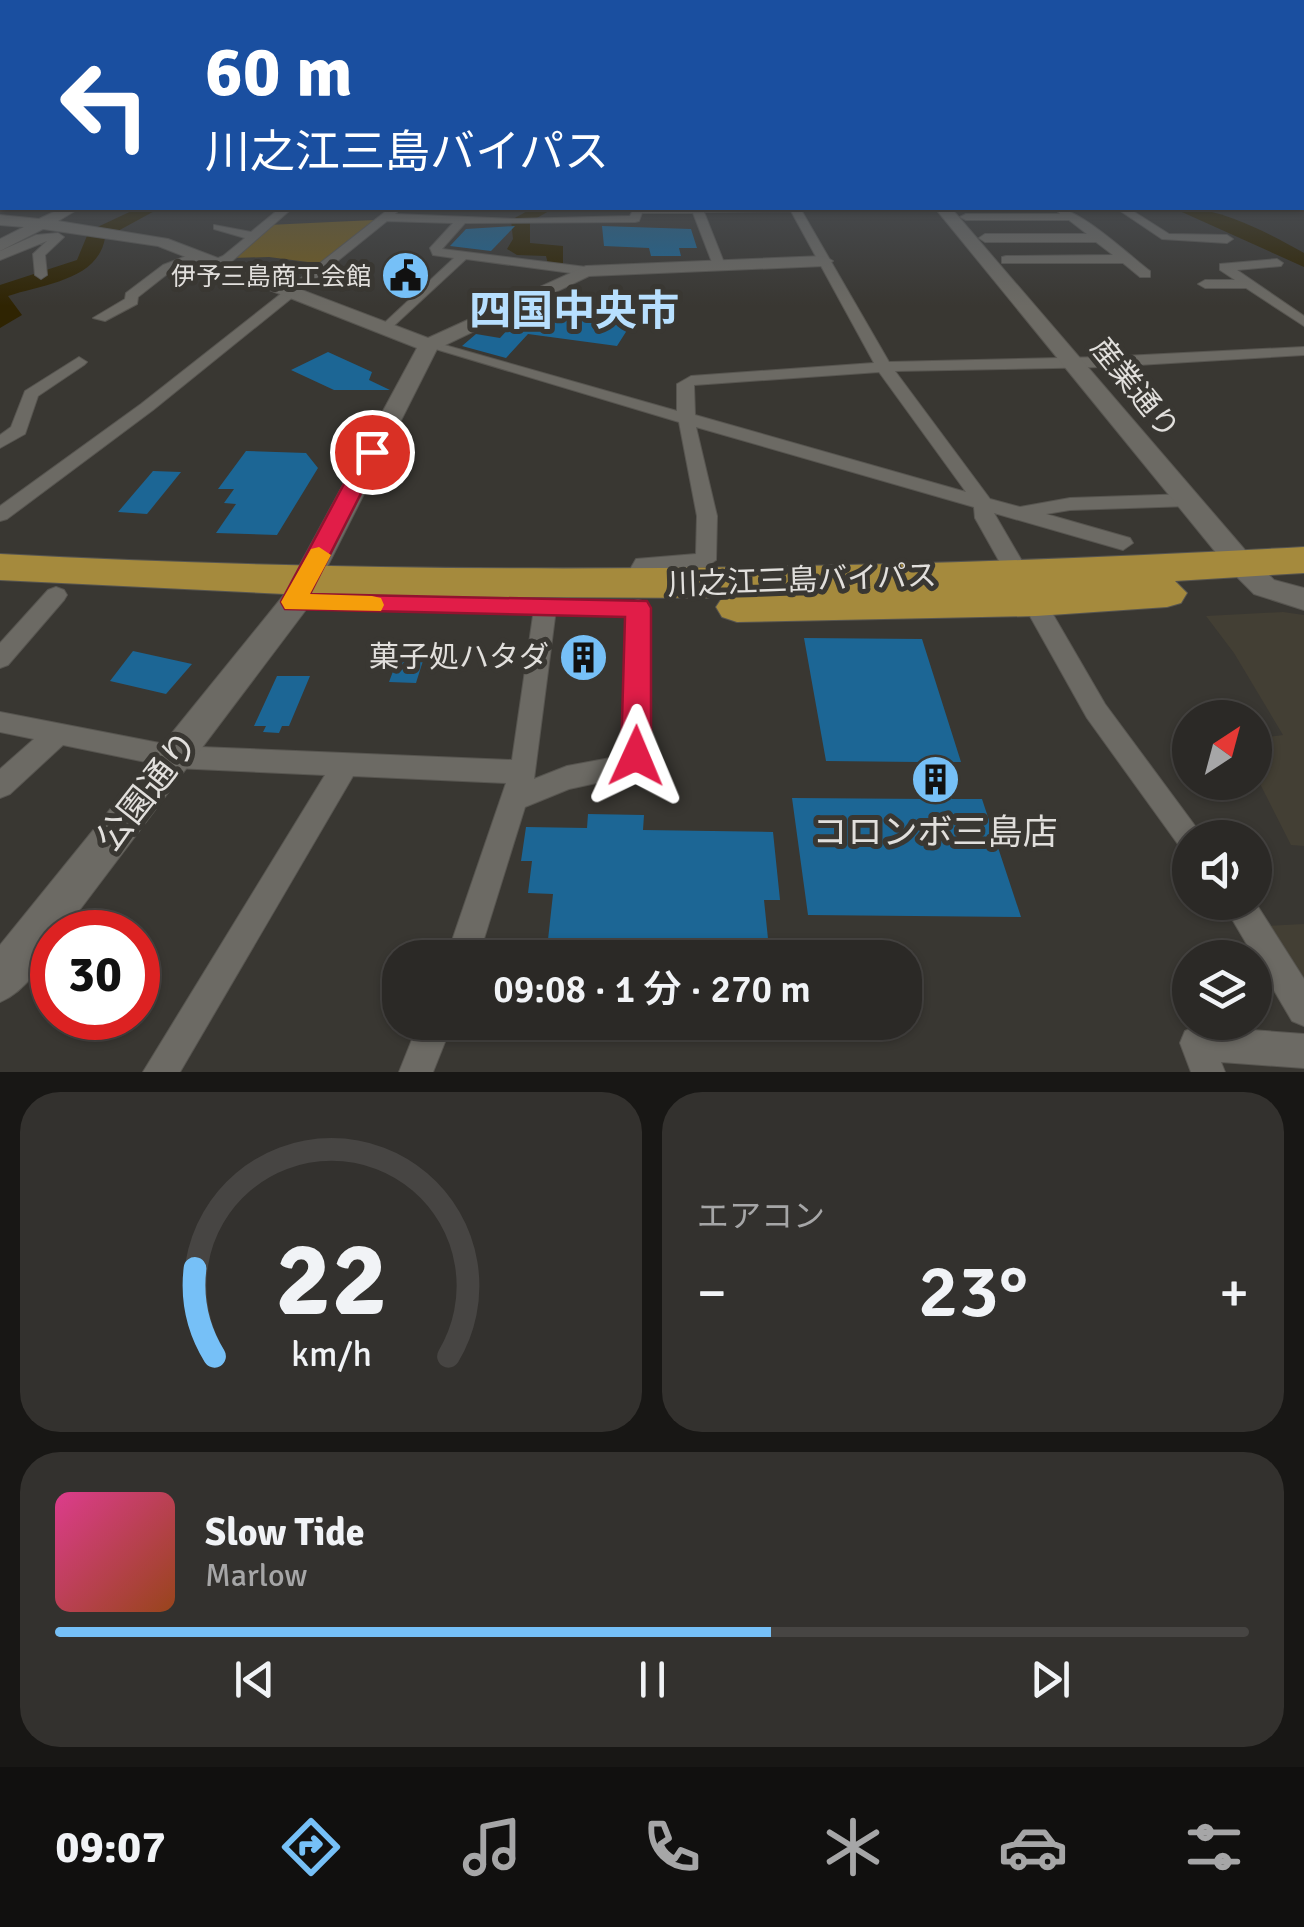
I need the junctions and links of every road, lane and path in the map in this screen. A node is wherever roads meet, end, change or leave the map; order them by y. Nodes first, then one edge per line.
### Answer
1 (68, 210) edge
2 (392, 210) edge
3 (698, 210) edge
4 (796, 210) edge
5 (945, 210) edge
6 (1063, 210) edge
7 (1123, 210) edge
8 (283, 211) dead end
9 (962, 212) edge
10 (382, 216) junction
11 (1073, 217) junction
12 (0, 220) edge
13 (461, 221) junction
14 (42, 224) junction
15 (218, 227) dead end
16 (251, 236) junction
17 (1100, 238) junction
18 (1227, 239) dead end
19 (984, 244) junction
20 (0, 246) edge
21 (0, 256) edge
22 (462, 258) junction
23 (1129, 259) junction
24 (206, 260) junction
25 (824, 261) junction
26 (719, 265) junction
27 (1006, 270) junction
28 (586, 271) junction
29 (1294, 272) dead end
30 (1146, 274) dead end
31 (41, 275) dead end
32 (1205, 284) dead end
33 (1248, 284) junction
34 (284, 293) junction
35 (100, 318) dead end
36 (1304, 322) edge
37 (385, 330) junction
38 (429, 345) junction
39 (1304, 351) edge
40 (1074, 361) junction
41 (79, 362) dead end
42 (885, 369) junction
43 (683, 417) junction
44 (0, 443) edge
45 (1188, 500) junction
46 (983, 502) junction
47 (1020, 513) junction
48 (0, 514) edge
49 (1124, 543) dead end
50 (1304, 560) edge
51 (0, 567) edge
52 (1270, 579) edge
53 (1026, 588) junction
54 (0, 592) edge
55 (300, 592) junction
56 (56, 596) junction
57 (635, 597) junction
58 (1304, 599) edge
59 (545, 610) junction
60 (0, 659) edge
61 (0, 722) edge
62 (56, 736) junction
63 (175, 756) junction
64 (345, 766) junction
65 (0, 786) edge
66 (518, 786) junction
67 (1177, 820) edge
68 (1249, 920) edge
69 (468, 940) edge
70 (0, 980) edge
71 (1304, 1009) edge
72 (429, 1040) edge
73 (1304, 1051) edge
74 (160, 1072) edge
75 (416, 1072) edge
76 (1208, 1072) edge

1 - 14 street
2 - 10 street
3 - 13 street
3 - 26 street
4 - 25 street
5 - 19 street, 産業通り
6 - 11 street
7 - 18 street
8 - 16 street
9 - 11 street
9 - 19 street
10 - 13 street
10 - 34 street
11 - 17 street
12 - 14 street
13 - 22 street
14 - 20 street
14 - 24 street
15 - 16 street
16 - 24 street
17 - 19 street
17 - 23 street
19 - 27 street, 産業通り
21 - 31 street
22 - 28 street
22 - 37 street
23 - 27 street
23 - 30 street
24 - 34 street
24 - 35 street
25 - 26 street
25 - 42 street
26 - 28 street
27 - 40 street, 産業通り
28 - 38 street
29 - 33 street
32 - 33 street
33 - 36 street
34 - 37 street
34 - 48 street
37 - 38 street
38 - 43 street
38 - 55 street, 公園通り
39 - 40 street
40 - 42 street
40 - 45 street, 産業通り
41 - 44 street
42 - 43 street
42 - 46 street
43 - 46 street
43 - 57 street
45 - 47 street
45 - 52 street, 産業通り
46 - 47 street
46 - 53 street
47 - 49 street
50 - 52 highway, 川之江三島バイパス
51 - 55 highway, 川之江三島バイパス
52 - 53 highway, 川之江三島バイパス
52 - 58 street
53 - 57 highway, 川之江三島バイパス
53 - 67 street
54 - 56 highway, 川之江三島バイパス
55 - 56 highway, 川之江三島バイパス
55 - 57 highway, 川之江三島バイパス
55 - 59 highway, 川之江三島バイパス
55 - 63 street, 公園通り
56 - 60 street
57 - 59 highway, 川之江三島バイパス
57 - 66 street
59 - 66 street
61 - 62 street
62 - 63 street
62 - 65 street
63 - 64 street
63 - 70 street, 公園通り
64 - 66 street
64 - 74 street
66 - 69 street
68 - 71 street
72 - 75 street
73 - 76 street

